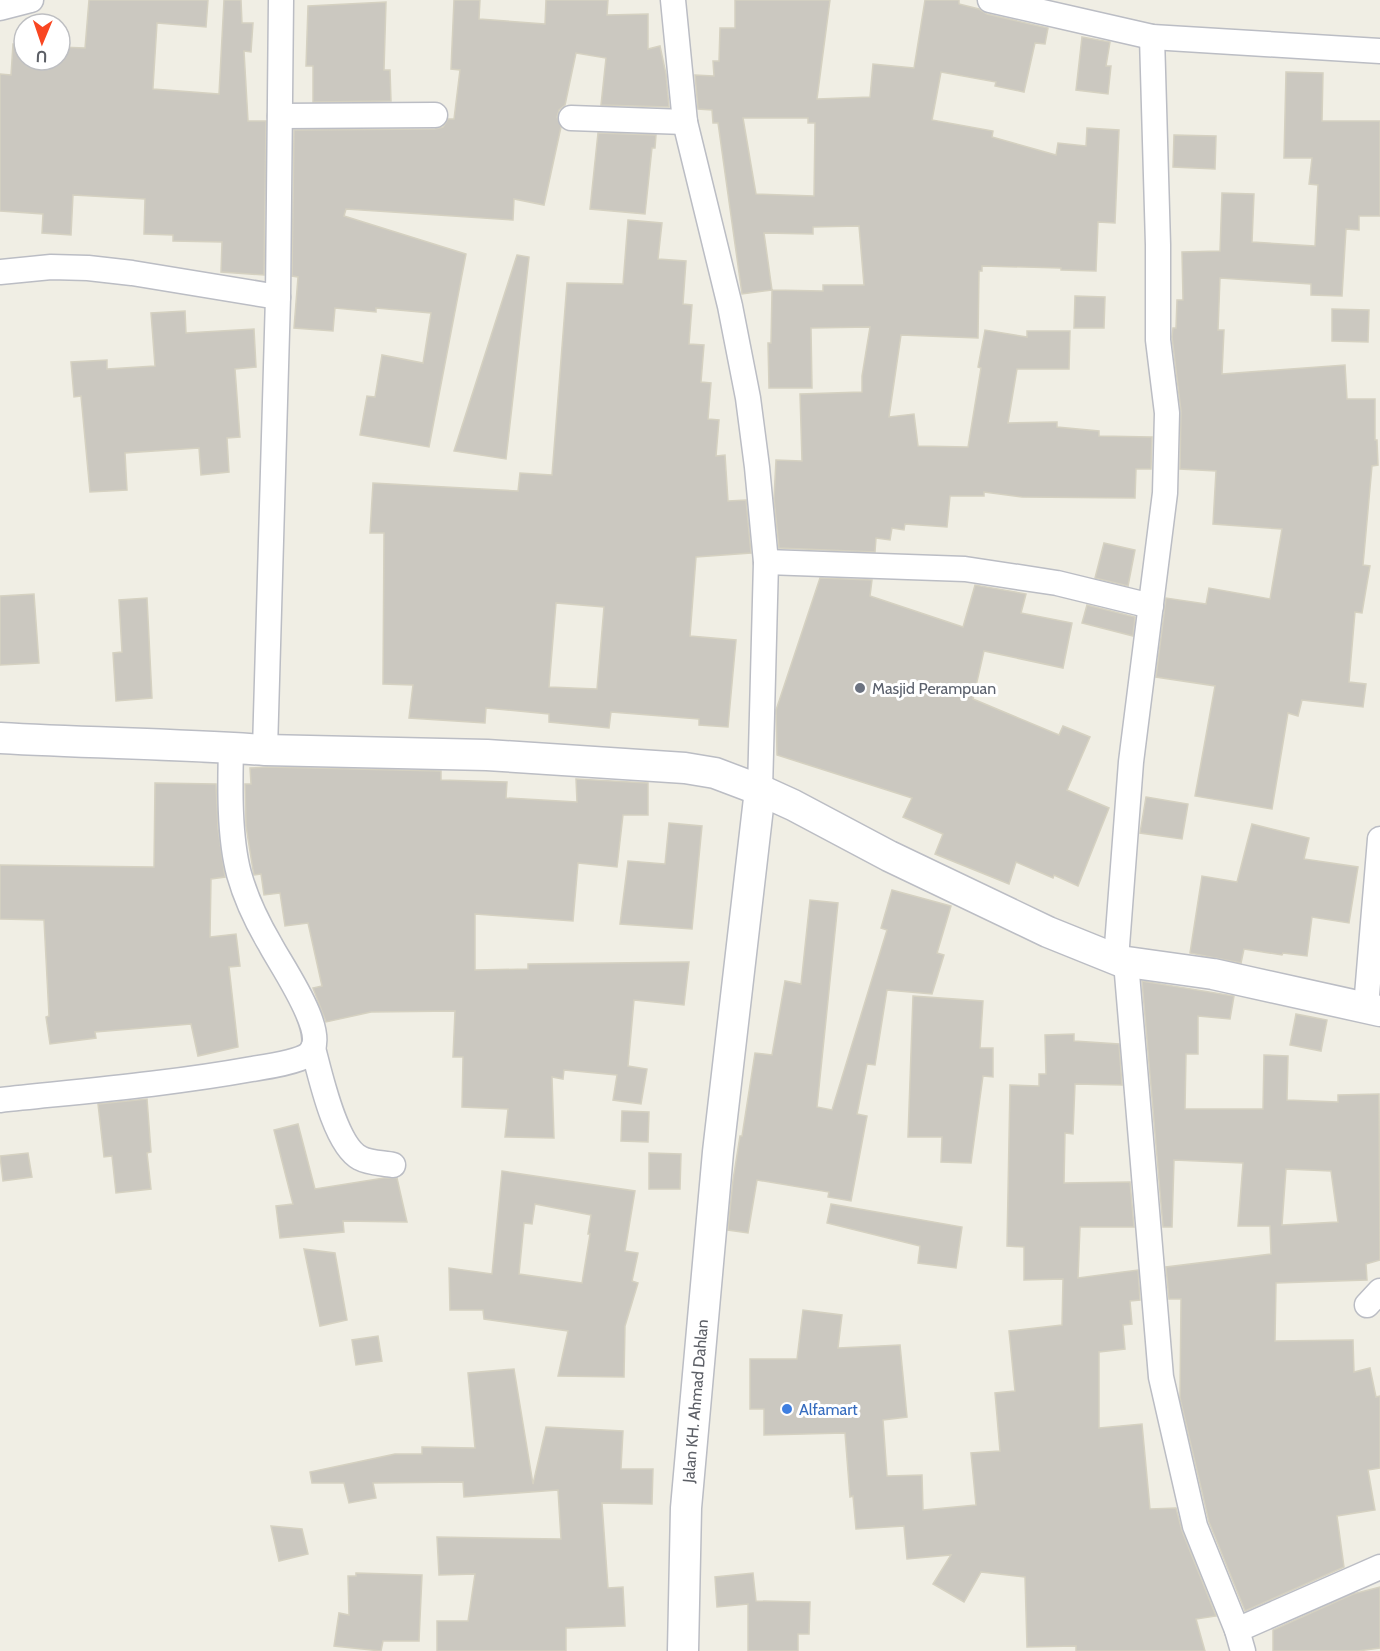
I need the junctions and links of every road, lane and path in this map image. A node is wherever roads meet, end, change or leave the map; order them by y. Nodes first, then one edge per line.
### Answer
1 (31, 0) edge
2 (281, 0) edge
3 (673, 0) edge
4 (990, 0) edge
5 (0, 8) edge
6 (1152, 37) junction
7 (1380, 51) edge
8 (435, 115) dead end
9 (279, 116) junction
10 (571, 118) dead end
11 (685, 122) junction
12 (0, 273) edge
13 (278, 297) junction
14 (766, 562) junction
15 (1151, 606) junction
16 (0, 738) edge
17 (231, 747) junction
18 (265, 750) junction
19 (760, 790) junction
20 (1380, 838) edge
21 (1121, 960) junction
22 (1373, 1009) edge
23 (313, 1048) junction
24 (0, 1100) edge
25 (393, 1165) dead end
26 (1380, 1567) edge
27 (1240, 1640) edge
28 (683, 1651) edge

1 - 5 street
2 - 9 street
3 - 11 street
4 - 6 street
6 - 7 street
6 - 15 street
8 - 9 street
9 - 13 street
10 - 11 street
11 - 14 street
12 - 13 street
13 - 18 street
14 - 15 street
14 - 19 street
15 - 21 street
16 - 17 street
17 - 18 street
17 - 23 street
18 - 19 street
19 - 21 street
19 - 28 street, Jalan KH. Ahmad Dahlan
20 - 22 street
21 - 22 street
21 - 27 street
23 - 24 street
23 - 25 street
26 - 27 street

